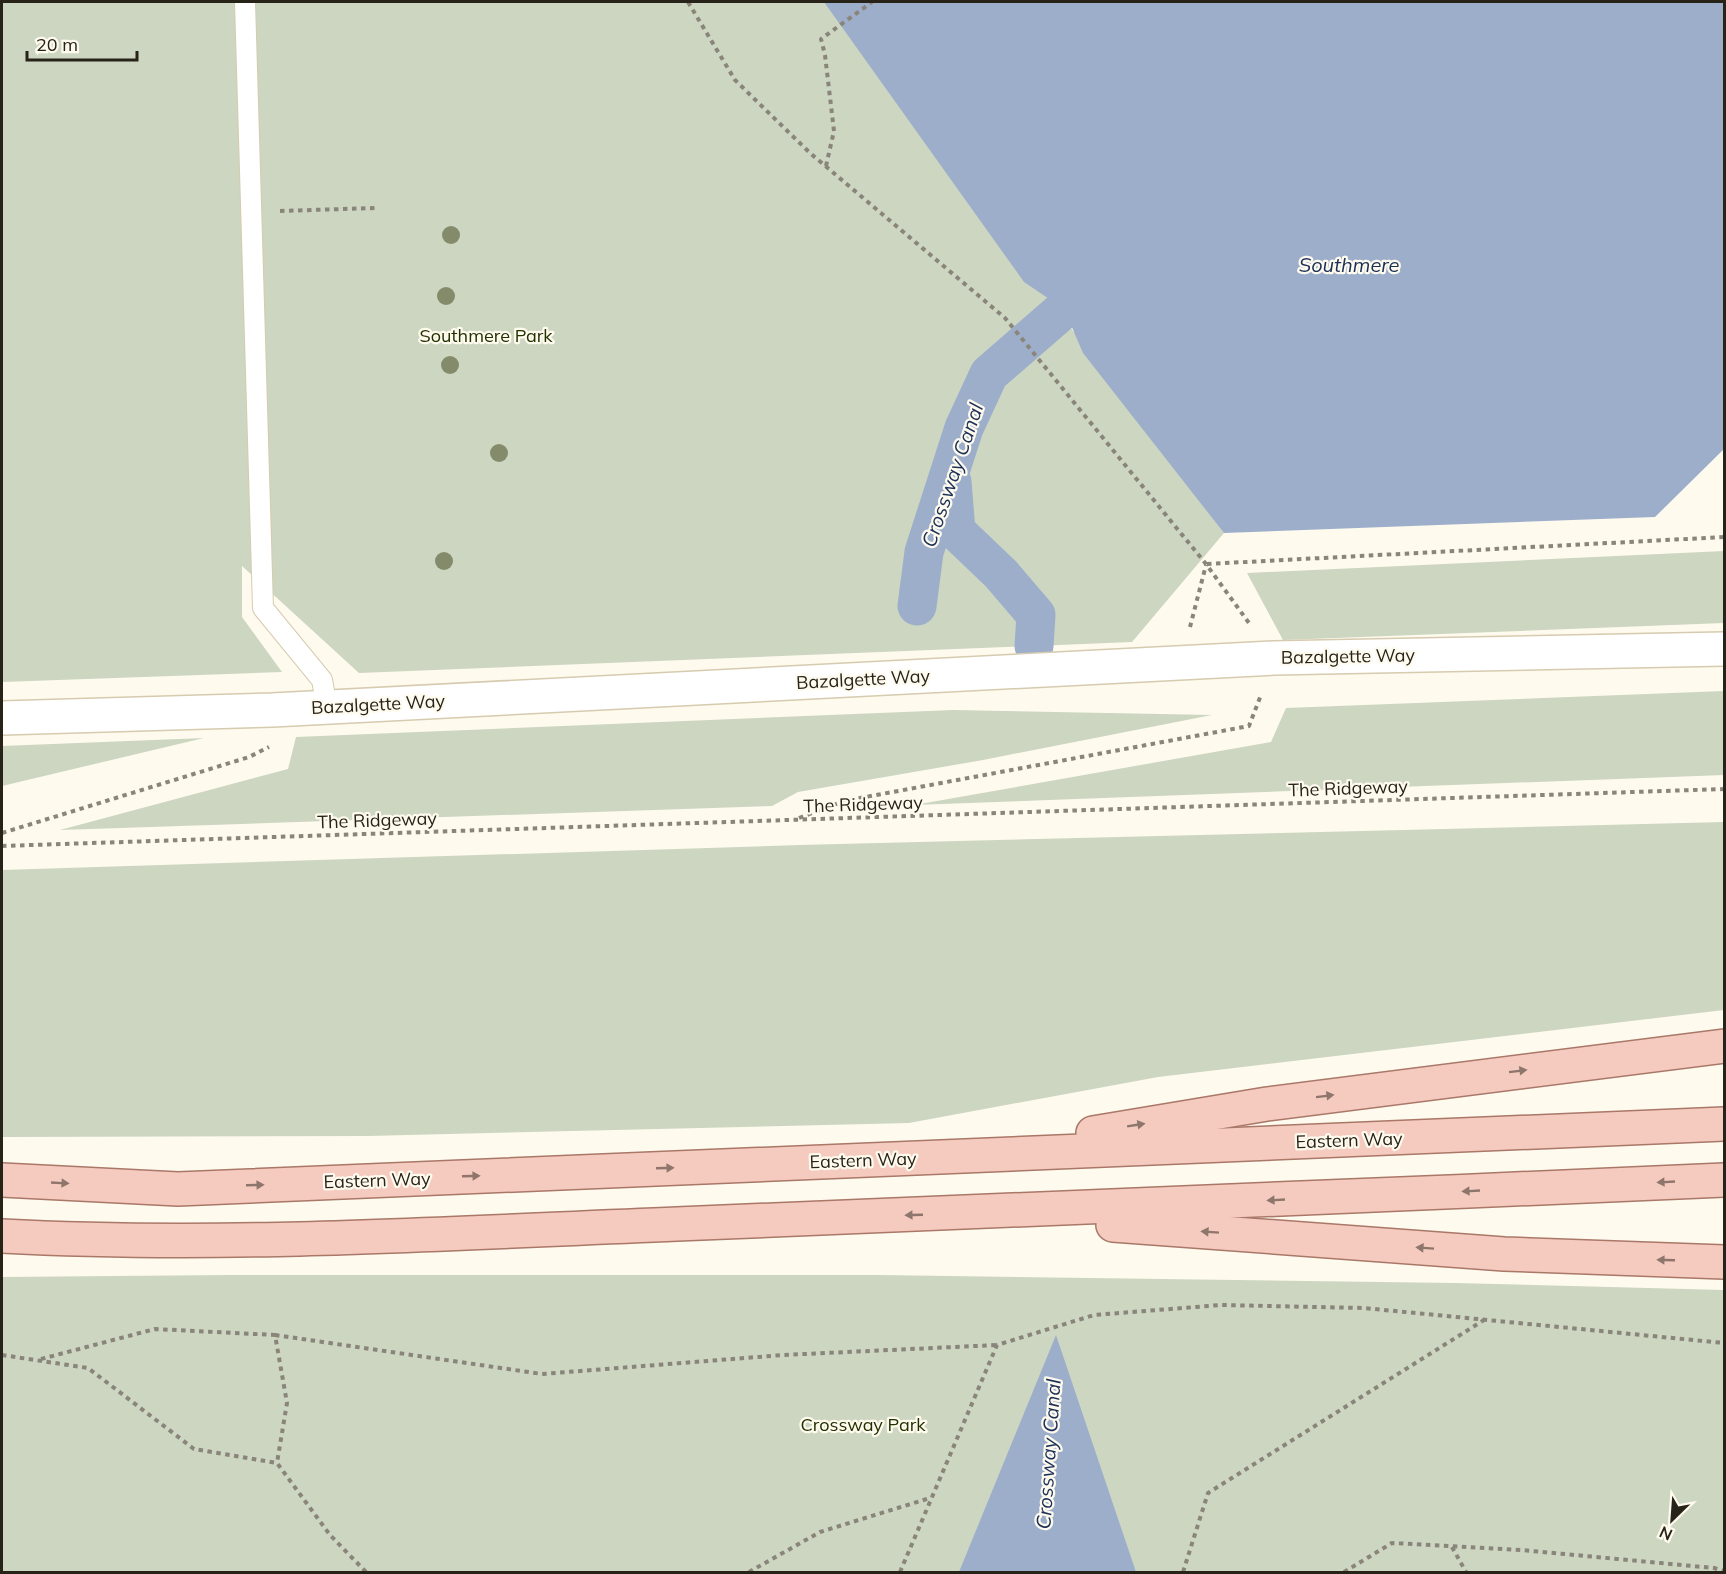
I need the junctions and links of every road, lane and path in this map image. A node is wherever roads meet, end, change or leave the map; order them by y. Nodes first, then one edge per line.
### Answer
1 (245, 2) edge
2 (688, 2) edge
3 (872, 2) edge
4 (826, 166) junction
5 (375, 208) dead end
6 (296, 211) dead end
7 (1725, 537) edge
8 (1206, 564) junction
9 (1725, 649) edge
10 (1274, 658) junction
11 (1180, 662) junction
12 (327, 707) junction
13 (2, 718) edge
14 (273, 745) dead end
15 (1725, 789) edge
16 (794, 820) junction
17 (2, 832) edge
18 (2, 846) edge
19 (1725, 1046) edge
20 (1725, 1124) edge
21 (954, 1156) junction
22 (2, 1180) edge
23 (1725, 1180) edge
24 (962, 1213) junction
25 (2, 1236) edge
26 (1725, 1262) edge
27 (1485, 1319) junction
28 (275, 1335) junction
29 (1725, 1343) edge
30 (997, 1345) junction
31 (2, 1355) edge
32 (38, 1360) junction
33 (277, 1463) junction
34 (931, 1497) junction
35 (1452, 1546) junction
36 (1713, 1570) edge
37 (1725, 1571) edge
38 (366, 1572) edge
39 (748, 1572) edge
40 (900, 1572) edge
41 (1183, 1572) edge
42 (1344, 1572) edge
43 (1466, 1572) edge

1 - 12 lane
2 - 4 path
3 - 4 path
4 - 8 path
5 - 6 path
7 - 8 path
8 - 10 path
8 - 11 path
9 - 10 street, Bazalgette Way
10 - 11 street, Bazalgette Way
10 - 16 path
11 - 12 street, Bazalgette Way
12 - 13 street, Bazalgette Way
14 - 17 path
15 - 16 path, The Ridgeway
16 - 18 path, The Ridgeway
21 -> 19 main road
20 - 21 main road, Eastern Way
22 -> 21 main road, Eastern Way
23 -> 24 main road
24 -> 25 main road
26 -> 24 main road
27 - 29 path
27 - 30 path
27 - 41 path
28 - 30 path
28 - 32 path
28 - 33 path
30 - 34 path
31 - 32 path
32 - 33 path
33 - 38 path
34 - 39 path
34 - 40 path
35 - 36 path
35 - 42 path
35 - 43 path
36 - 37 path

